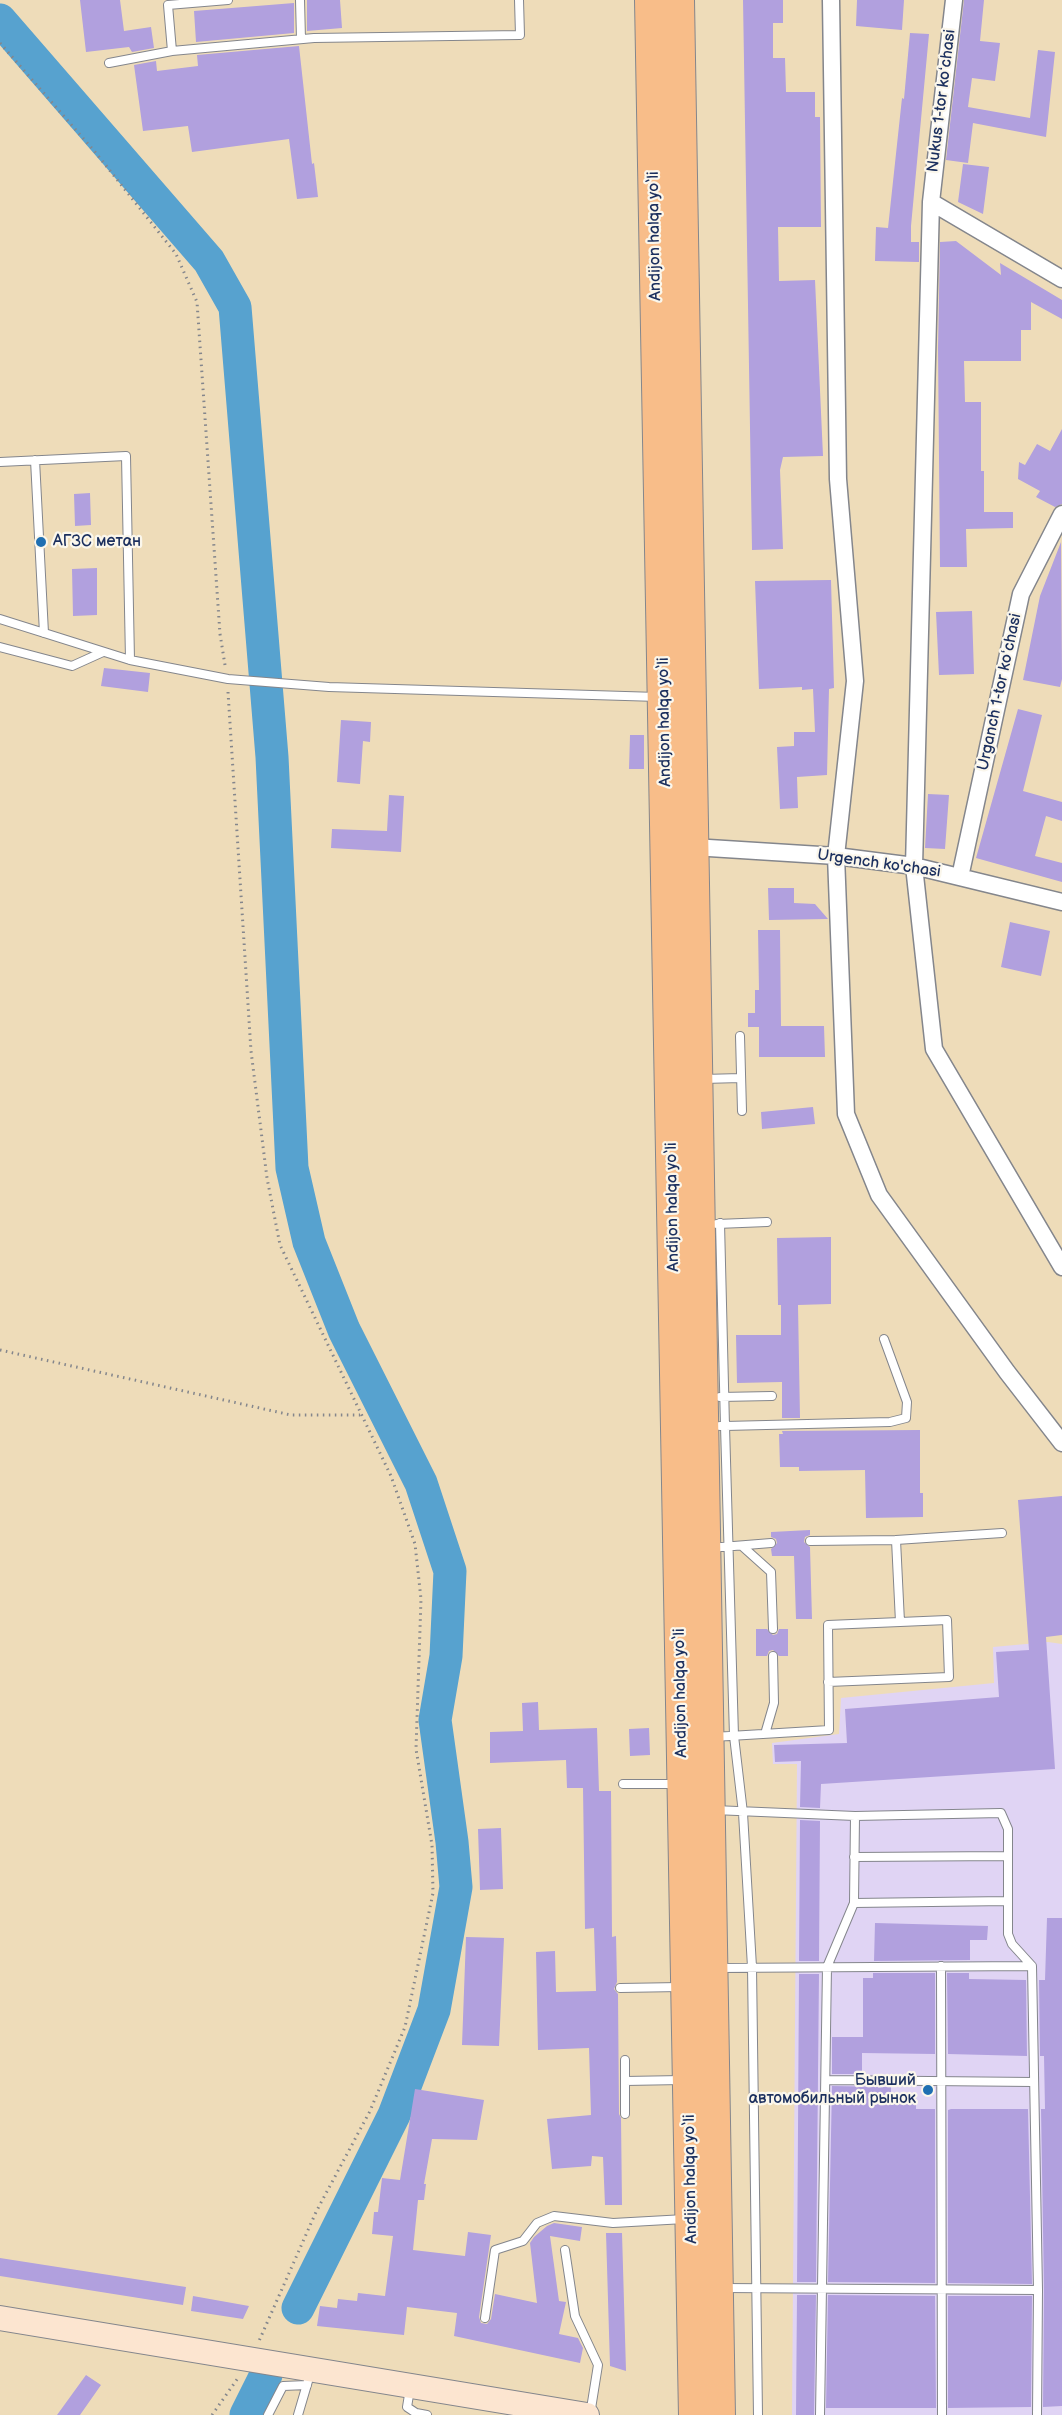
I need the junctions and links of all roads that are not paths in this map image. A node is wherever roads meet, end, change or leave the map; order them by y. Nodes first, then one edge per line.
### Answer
1 (228, 0) edge
2 (300, 0) edge
3 (519, 0) edge
4 (651, 0) edge
5 (678, 0) edge
6 (831, 0) edge
7 (954, 0) edge
8 (301, 39) junction
9 (172, 51) junction
10 (109, 63) dead end
11 (931, 201) junction
12 (1062, 279) edge
13 (34, 460) junction
14 (0, 462) edge
15 (1062, 514) edge
16 (0, 619) edge
17 (44, 633) junction
18 (0, 647) edge
19 (103, 652) junction
20 (130, 660) junction
21 (665, 698) junction
22 (693, 847) junction
23 (836, 856) junction
24 (914, 866) junction
25 (960, 877) junction
26 (1062, 902) edge
27 (740, 1036) dead end
28 (741, 1078) junction
29 (696, 1079) junction
30 (742, 1111) dead end
31 (767, 1222) dead end
32 (710, 1224) junction
33 (1062, 1267) edge
34 (884, 1339) dead end
35 (772, 1396) dead end
36 (713, 1412) junction
37 (1062, 1443) edge
38 (1002, 1533) dead end
39 (896, 1540) junction
40 (810, 1541) dead end
41 (771, 1543) dead end
42 (742, 1546) junction
43 (716, 1548) junction
44 (900, 1622) junction
45 (773, 1629) dead end
46 (773, 1656) dead end
47 (828, 1682) junction
48 (765, 1734) junction
49 (720, 1737) junction
50 (623, 1784) dead end
51 (683, 1784) junction
52 (708, 1810) junction
53 (743, 1813) junction
54 (855, 1816) junction
55 (1008, 1856) junction
56 (854, 1857) junction
57 (1008, 1901) junction
58 (854, 1903) junction
59 (941, 1966) junction
60 (1032, 1966) junction
61 (752, 1967) junction
62 (827, 1967) junction
63 (711, 1968) junction
64 (687, 1987) junction
65 (620, 1988) dead end
66 (625, 2060) dead end
67 (689, 2080) junction
68 (826, 2080) junction
69 (625, 2081) junction
70 (941, 2081) junction
71 (1033, 2082) junction
72 (625, 2114) dead end
73 (692, 2219) junction
74 (565, 2250) dead end
75 (716, 2288) junction
76 (756, 2288) junction
77 (823, 2288) junction
78 (942, 2289) junction
79 (1038, 2290) junction
80 (0, 2318) edge
81 (484, 2318) dead end
82 (305, 2373) junction
83 (411, 2385) junction
84 (268, 2415) edge
85 (298, 2415) edge
86 (427, 2415) edge
87 (588, 2415) edge
88 (695, 2415) edge
89 (718, 2415) edge
90 (758, 2415) edge
91 (820, 2415) edge
92 (942, 2415) edge
93 (1037, 2415) edge

1 - 9 lane
2 - 8 lane
3 - 8 lane
4 - 21 highway, Andijon halqa yo‘li
5 - 22 highway, Andijon halqa yo‘li
6 - 23 street
7 - 11 street, Nukus 1-tor koʻchasi
8 - 9 lane
9 - 10 lane
11 - 12 street
11 - 24 street, Nukus 1-tor koʻchasi
13 - 14 lane
13 - 17 lane
13 - 20 lane
15 - 25 street, Urganch 1-tor koʻchasi
16 - 17 lane
17 - 19 lane
18 - 19 lane
19 - 20 lane
20 - 21 lane
21 - 51 highway, Andijon halqa yo‘li
22 - 23 street, Urgench ko'chasi
22 - 29 highway, Andijon halqa yo‘li
23 - 24 street, Urgench ko'chasi
23 - 37 street
24 - 25 street, Urgench ko'chasi
24 - 33 street, Nukus 1-tor koʻchasi
25 - 26 street, Urgench ko'chasi
27 - 28 lane
28 - 29 lane
28 - 30 lane
29 - 32 highway, Andijon halqa yo‘li
31 - 32 lane
32 - 36 highway, Andijon halqa yo‘li
34 - 36 lane
35 - 36 lane
36 - 43 highway, Andijon halqa yo‘li
38 - 39 lane
39 - 40 lane
39 - 44 lane
41 - 42 lane
42 - 43 lane
42 - 45 lane
43 - 49 highway, Andijon halqa yo‘li
44 - 47 lane
44 - 47 lane
46 - 48 lane
47 - 48 lane
48 - 49 lane
49 - 52 highway, Andijon halqa yo‘li
49 - 53 lane
50 - 51 lane
51 - 64 highway, Andijon halqa yo‘li
52 - 53 lane
52 - 63 highway, Andijon halqa yo‘li
53 - 54 lane
53 - 61 lane
54 - 55 lane
54 - 56 lane
55 - 56 lane
55 - 57 lane
56 - 58 lane
57 - 58 lane
57 - 60 lane
58 - 62 lane
59 - 60 lane
59 - 62 lane
59 - 70 lane
60 - 71 lane
61 - 62 lane
61 - 63 lane
61 - 76 lane
62 - 68 lane
63 - 75 highway, Andijon halqa yo‘li
64 - 65 lane
64 - 67 highway, Andijon halqa yo‘li
66 - 69 lane
67 - 69 lane
67 - 73 highway, Andijon halqa yo‘li
68 - 70 lane
68 - 77 lane
69 - 72 lane
70 - 71 lane
70 - 78 lane
71 - 79 lane
73 - 81 lane
73 - 88 highway, Andijon halqa yo‘li
74 - 87 lane
75 - 76 lane
75 - 89 highway, Andijon halqa yo‘li
76 - 77 lane
76 - 90 lane
77 - 78 lane
77 - 91 lane
78 - 79 lane
78 - 92 lane
79 - 93 lane
80 - 82 main road
82 - 83 main road
82 - 84 lane
82 - 85 lane
83 - 86 lane
83 - 87 main road

